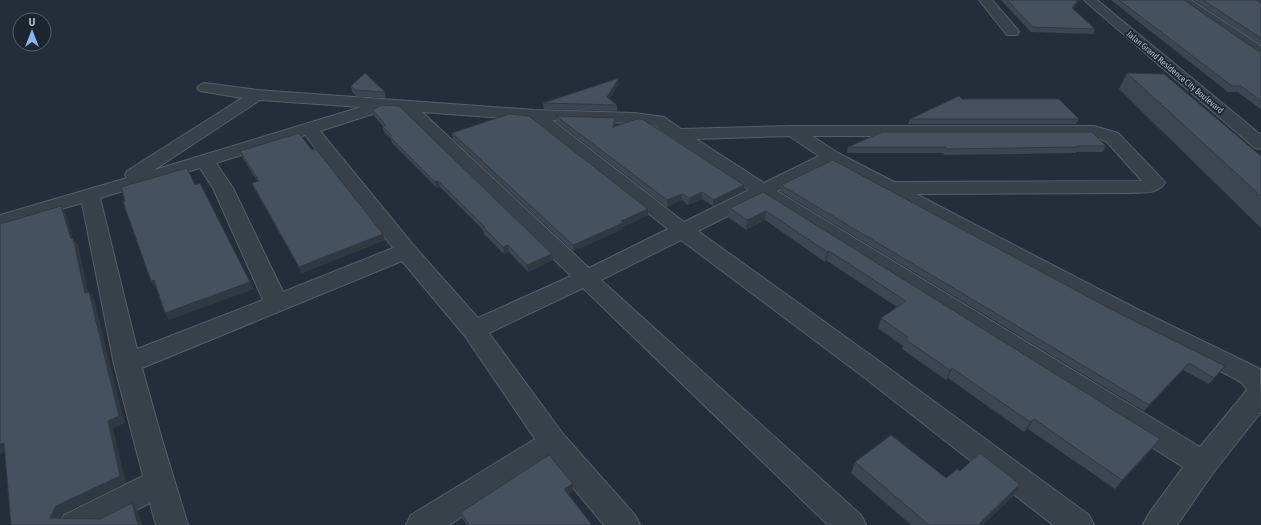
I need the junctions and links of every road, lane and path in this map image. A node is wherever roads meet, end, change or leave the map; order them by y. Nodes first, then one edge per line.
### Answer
1 (985, 0) edge
2 (1090, 0) edge
3 (1184, 0) edge
4 (1256, 0) edge
5 (1261, 3) edge
6 (1012, 32) dead end
7 (1258, 49) edge
8 (205, 88) dead end
9 (256, 95) junction
10 (386, 104) junction
11 (406, 106) junction
12 (534, 115) junction
13 (309, 129) junction
14 (793, 131) junction
15 (676, 134) junction
16 (1261, 144) edge
17 (832, 156) junction
18 (205, 161) junction
19 (892, 188) junction
20 (763, 190) junction
21 (102, 191) junction
22 (0, 221) edge
23 (682, 230) junction
24 (406, 251) junction
25 (586, 278) junction
26 (277, 304) junction
27 (474, 330) junction
28 (127, 364) junction
29 (1261, 388) edge
30 (1261, 392) edge
31 (553, 443) junction
32 (1203, 464) junction
33 (159, 483) junction
34 (75, 525) edge
35 (172, 525) edge
36 (422, 525) edge
37 (624, 525) edge
38 (850, 525) edge
39 (1078, 525) edge
40 (1159, 525) edge

1 - 6 street
2 - 16 street, Jalan Grand Residence City Boulevard
3 - 7 street
4 - 5 street
8 - 9 street
9 - 10 street
9 - 21 street
10 - 11 street
10 - 13 street
11 - 12 street
11 - 25 street
12 - 15 street
12 - 23 street
13 - 18 street
13 - 24 street
14 - 15 street
14 - 17 street
14 - 19 street
15 - 20 street
17 - 19 street
17 - 20 street
18 - 21 street
18 - 26 street
19 - 29 street
20 - 23 street
20 - 32 street
21 - 22 street
21 - 28 street
23 - 25 street
23 - 39 street
24 - 26 street
24 - 27 street
25 - 27 street
25 - 38 street
26 - 28 street
27 - 31 street
28 - 33 street
30 - 32 street
31 - 36 street
31 - 37 street
32 - 40 street
33 - 34 street
33 - 35 street

